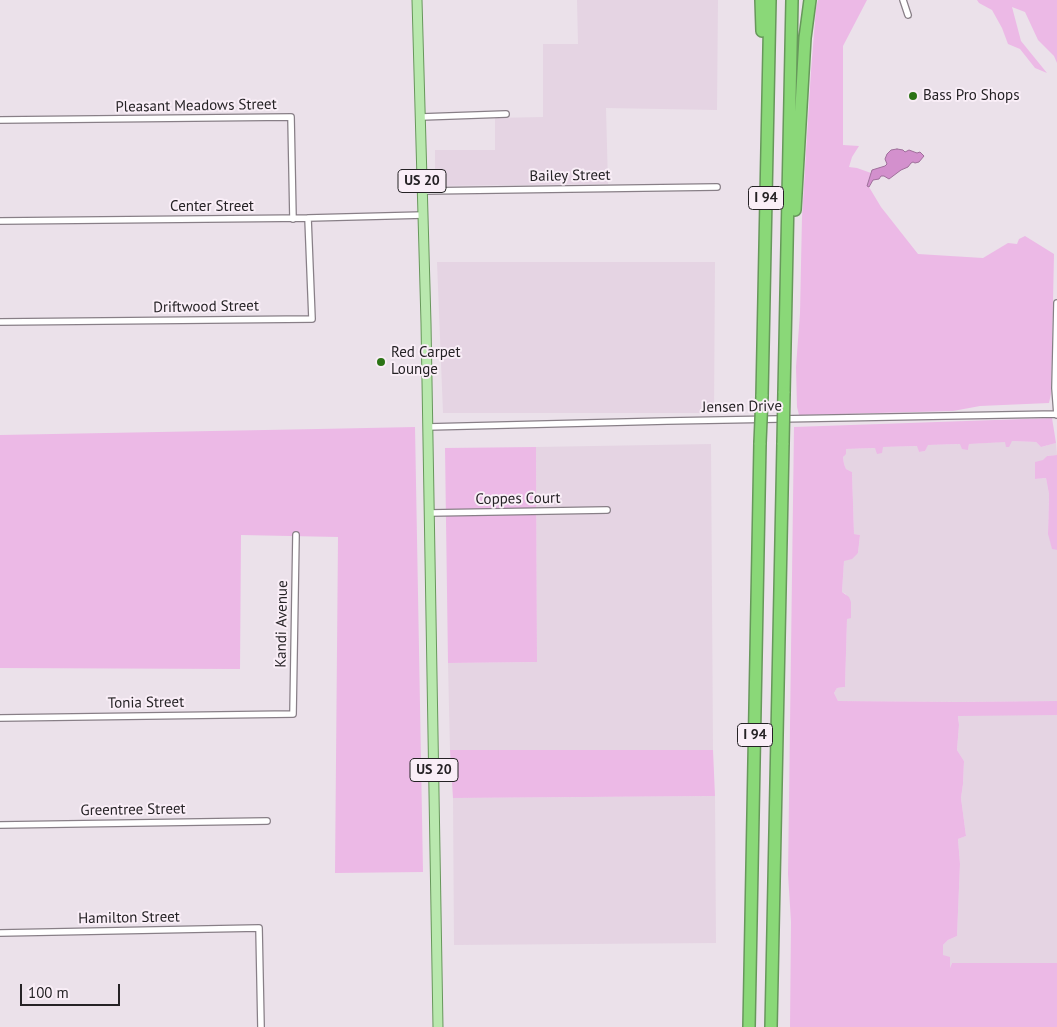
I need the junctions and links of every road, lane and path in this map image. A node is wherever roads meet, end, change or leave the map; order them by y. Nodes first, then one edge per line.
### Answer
1 (417, 0) edge
2 (761, 0) edge
3 (770, 0) edge
4 (792, 0) edge
5 (810, 0) edge
6 (903, 0) edge
7 (908, 15) dead end
8 (506, 114) dead end
9 (421, 117) junction
10 (0, 120) edge
11 (767, 133) junction
12 (717, 187) dead end
13 (423, 191) junction
14 (424, 215) junction
15 (308, 218) junction
16 (293, 219) junction
17 (0, 221) edge
18 (1057, 302) edge
19 (0, 322) edge
20 (784, 374) junction
21 (1057, 415) edge
22 (427, 427) junction
23 (607, 510) dead end
24 (430, 513) junction
25 (296, 535) dead end
26 (293, 714) joint
27 (0, 718) edge
28 (267, 820) dead end
29 (0, 825) edge
30 (0, 933) edge
31 (261, 1027) edge
32 (438, 1027) edge
33 (749, 1027) edge
34 (771, 1027) edge

1 - 9 main road, US 20
2 - 11 highway
3 - 11 highway, I 94
4 - 20 highway, I 94
5 - 20 highway
6 - 7 street
8 - 9 street
9 - 13 main road, US 20
10 - 16 street, Pleasant Meadows Street
11 - 33 highway, I 94, bridge
12 - 13 street, Bailey Street
13 - 14 main road, US 20
14 - 15 street, Center Street
14 - 22 main road, US 20
15 - 16 street, Center Street
15 - 19 street, Driftwood Street
16 - 17 street, Center Street
18 - 21 street
20 - 34 highway, I 94, bridge
21 - 22 street, Jensen Drive
22 - 24 main road, US 20
23 - 24 street, Coppes Court
24 - 32 main road, US 20
25 - 26 street, Kandi Avenue
26 - 27 street, Tonia Street
28 - 29 street, Greentree Street
30 - 31 street, Hamilton Street

